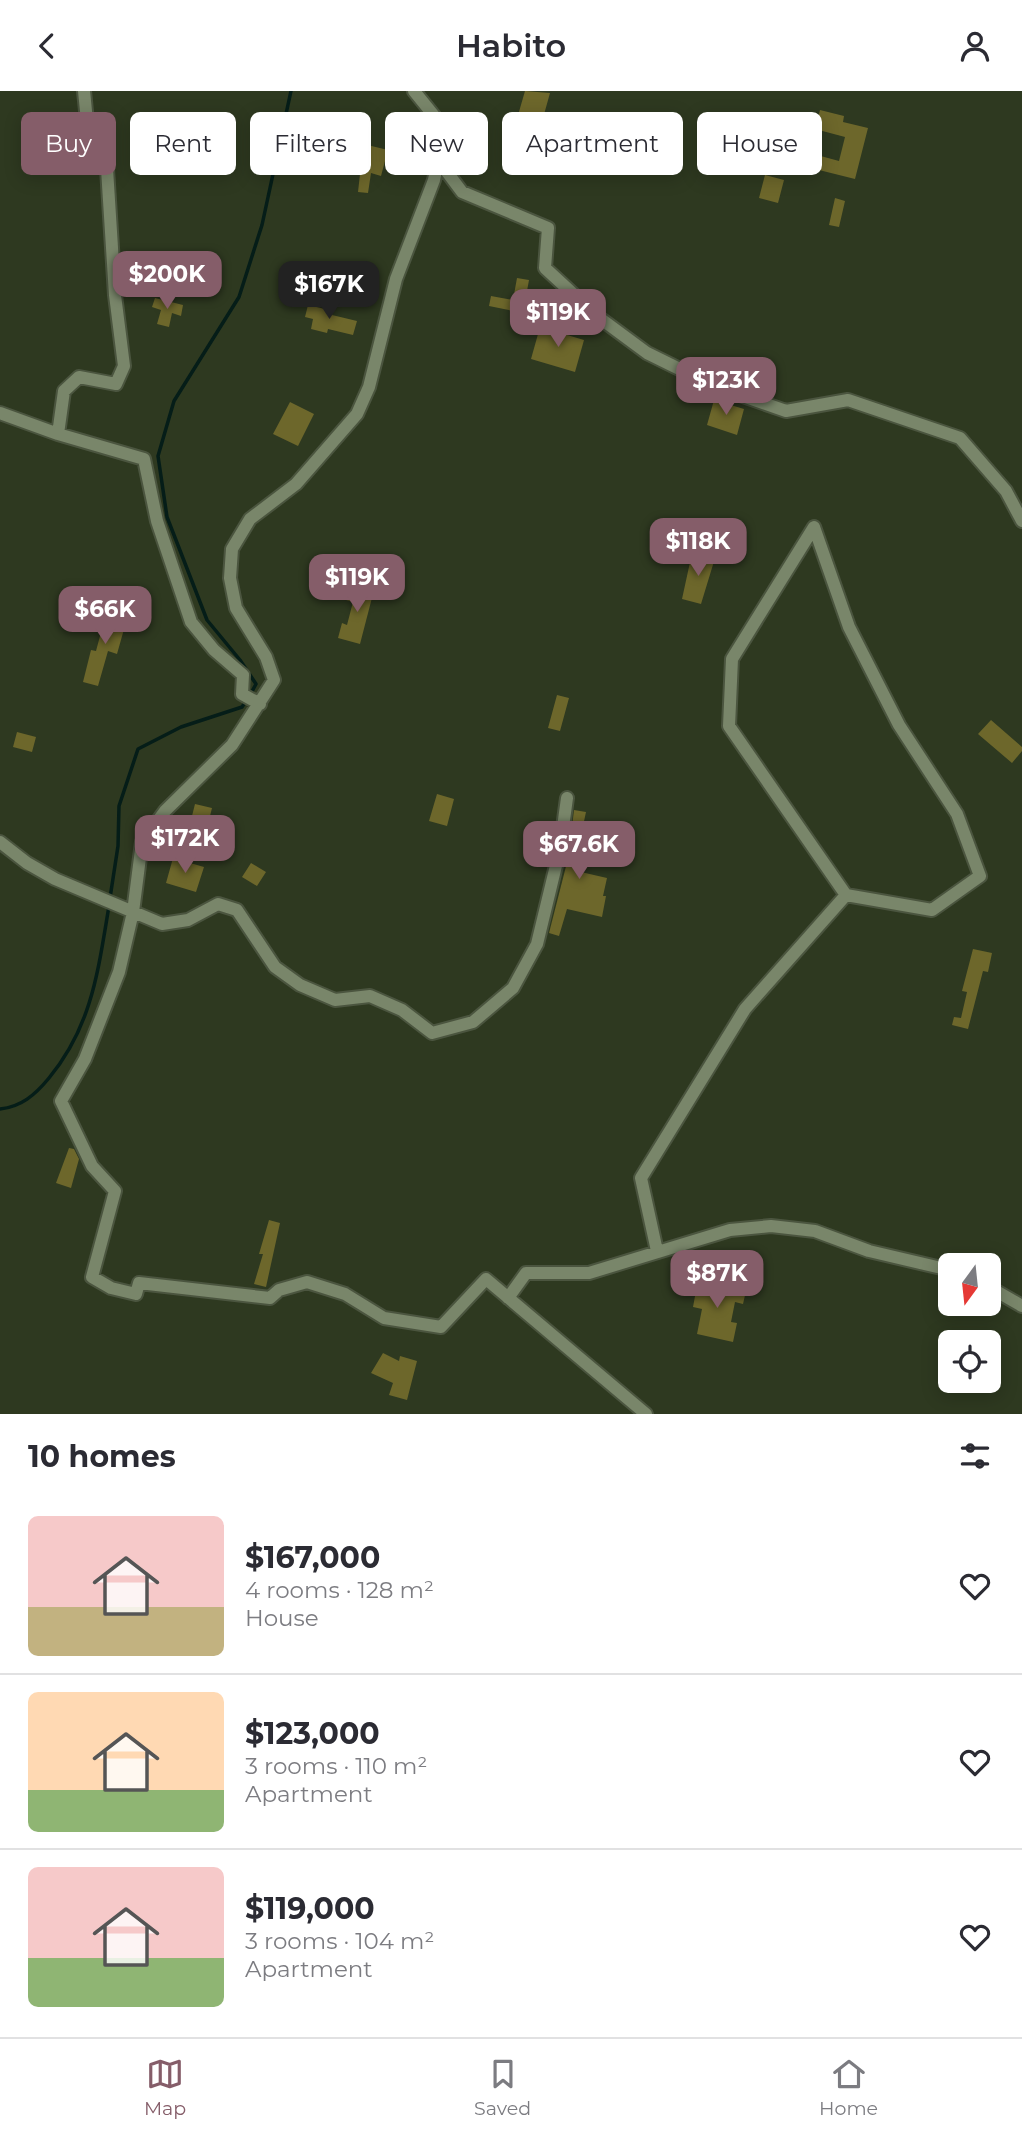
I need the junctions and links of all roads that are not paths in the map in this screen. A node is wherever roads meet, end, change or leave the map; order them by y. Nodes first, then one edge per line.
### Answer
1 (84, 91) edge
2 (414, 91) edge
3 (431, 112) edge
4 (435, 175) edge
5 (449, 175) edge
6 (0, 413) edge
7 (58, 434) junction
8 (1022, 521) edge
9 (260, 704) junction
10 (566, 798) dead end
11 (0, 842) edge
12 (846, 895) junction
13 (133, 912) junction
14 (657, 1251) junction
15 (938, 1267) edge
16 (1001, 1294) edge
17 (508, 1298) junction
18 (1022, 1306) edge
19 (646, 1414) edge

1 - 7 street
2 - 3 street
4 - 9 street
5 - 8 street
6 - 7 street
7 - 9 street
9 - 13 street
10 - 13 street
11 - 13 street
12 - 12 street
12 - 14 street
13 - 17 street
14 - 15 street
14 - 17 street
16 - 18 street
17 - 19 street

